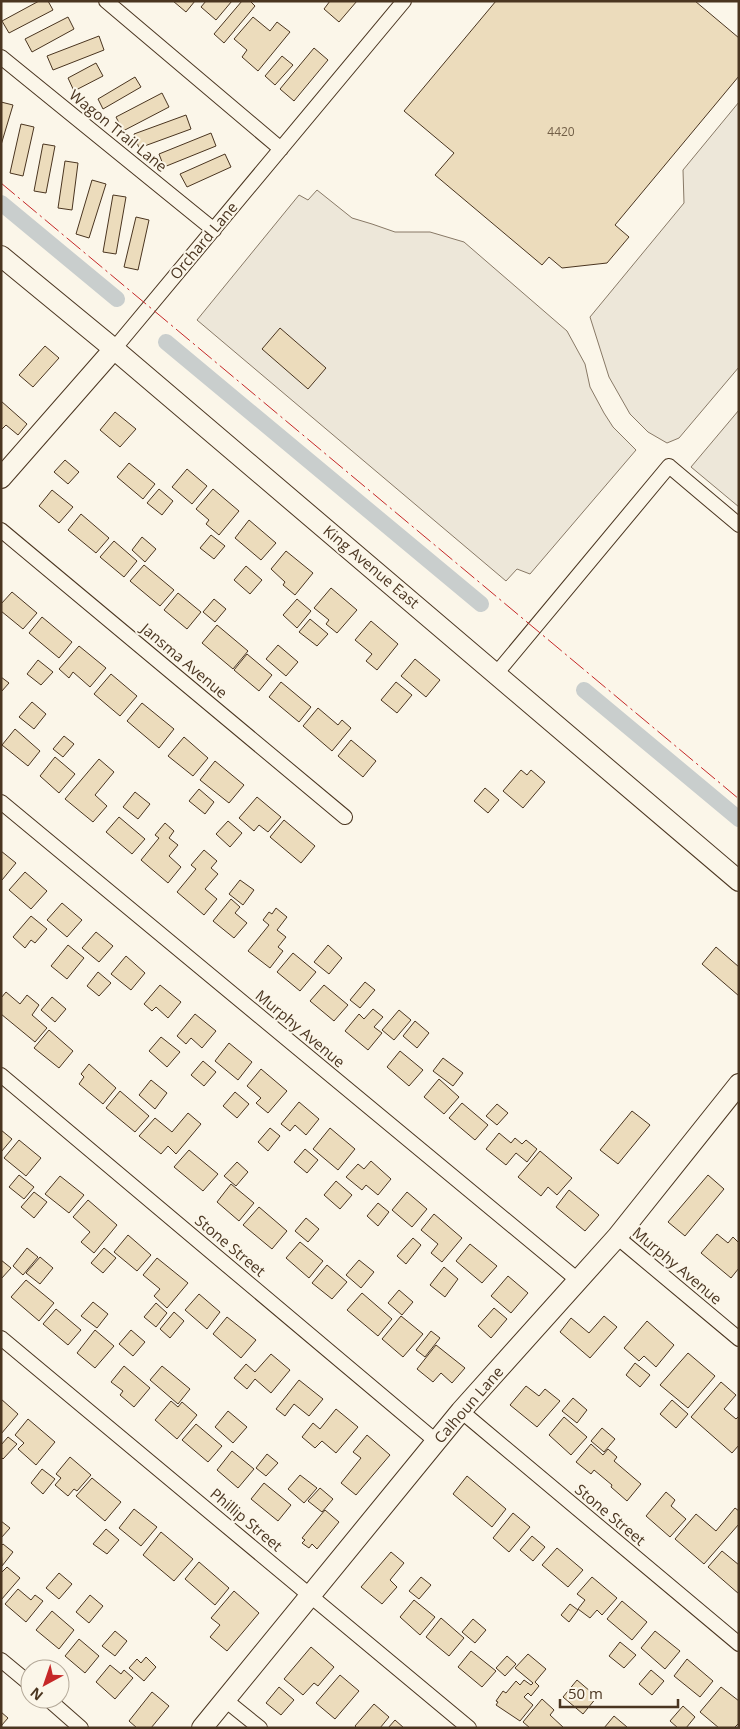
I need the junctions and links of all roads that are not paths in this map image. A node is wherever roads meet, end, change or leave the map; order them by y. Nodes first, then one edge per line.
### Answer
1 (106, 1) edge
2 (404, 1) edge
3 (1, 57) edge
4 (281, 149) junction
5 (214, 230) junction
6 (1, 256) edge
7 (114, 349) junction
8 (1, 478) edge
9 (739, 525) edge
10 (1, 530) edge
11 (496, 674) junction
12 (1, 802) edge
13 (345, 817) dead end
14 (739, 881) edge
15 (1, 1075) edge
16 (739, 1084) edge
17 (617, 1237) junction
18 (579, 1281) junction
19 (1, 1338) edge
20 (739, 1339) edge
21 (461, 1411) junction
22 (437, 1442) junction
23 (310, 1595) junction
24 (739, 1644) edge
25 (1, 1660) edge
26 (20, 1676) edge
27 (224, 1699) junction
28 (59, 1709) edge
29 (81, 1728) edge
30 (202, 1728) edge
31 (260, 1728) edge
32 (469, 1728) edge

1 - 4 street
2 - 4 street, Orchard Lane
3 - 5 street, Wagon Trail Lane
4 - 5 street, Orchard Lane
5 - 7 street, Orchard Lane
6 - 7 street, King Avenue East
7 - 8 street, Orchard Lane
7 - 11 street, King Avenue East
9 - 11 street
10 - 13 street, Jansma Avenue
11 - 14 street, King Avenue East
12 - 18 street, Murphy Avenue
15 - 22 street, Stone Street
16 - 17 street, Calhoun Lane
17 - 18 street, Calhoun Lane
17 - 20 street, Murphy Avenue
18 - 21 street, Calhoun Lane
19 - 23 street, Phillip Street
21 - 22 street, Calhoun Lane
21 - 24 street, Stone Street
22 - 23 street, Calhoun Lane
23 - 27 street, Calhoun Lane
23 - 32 street, Phillip Street
25 - 26 street
27 - 30 street, Calhoun Lane
27 - 31 street
28 - 29 street

